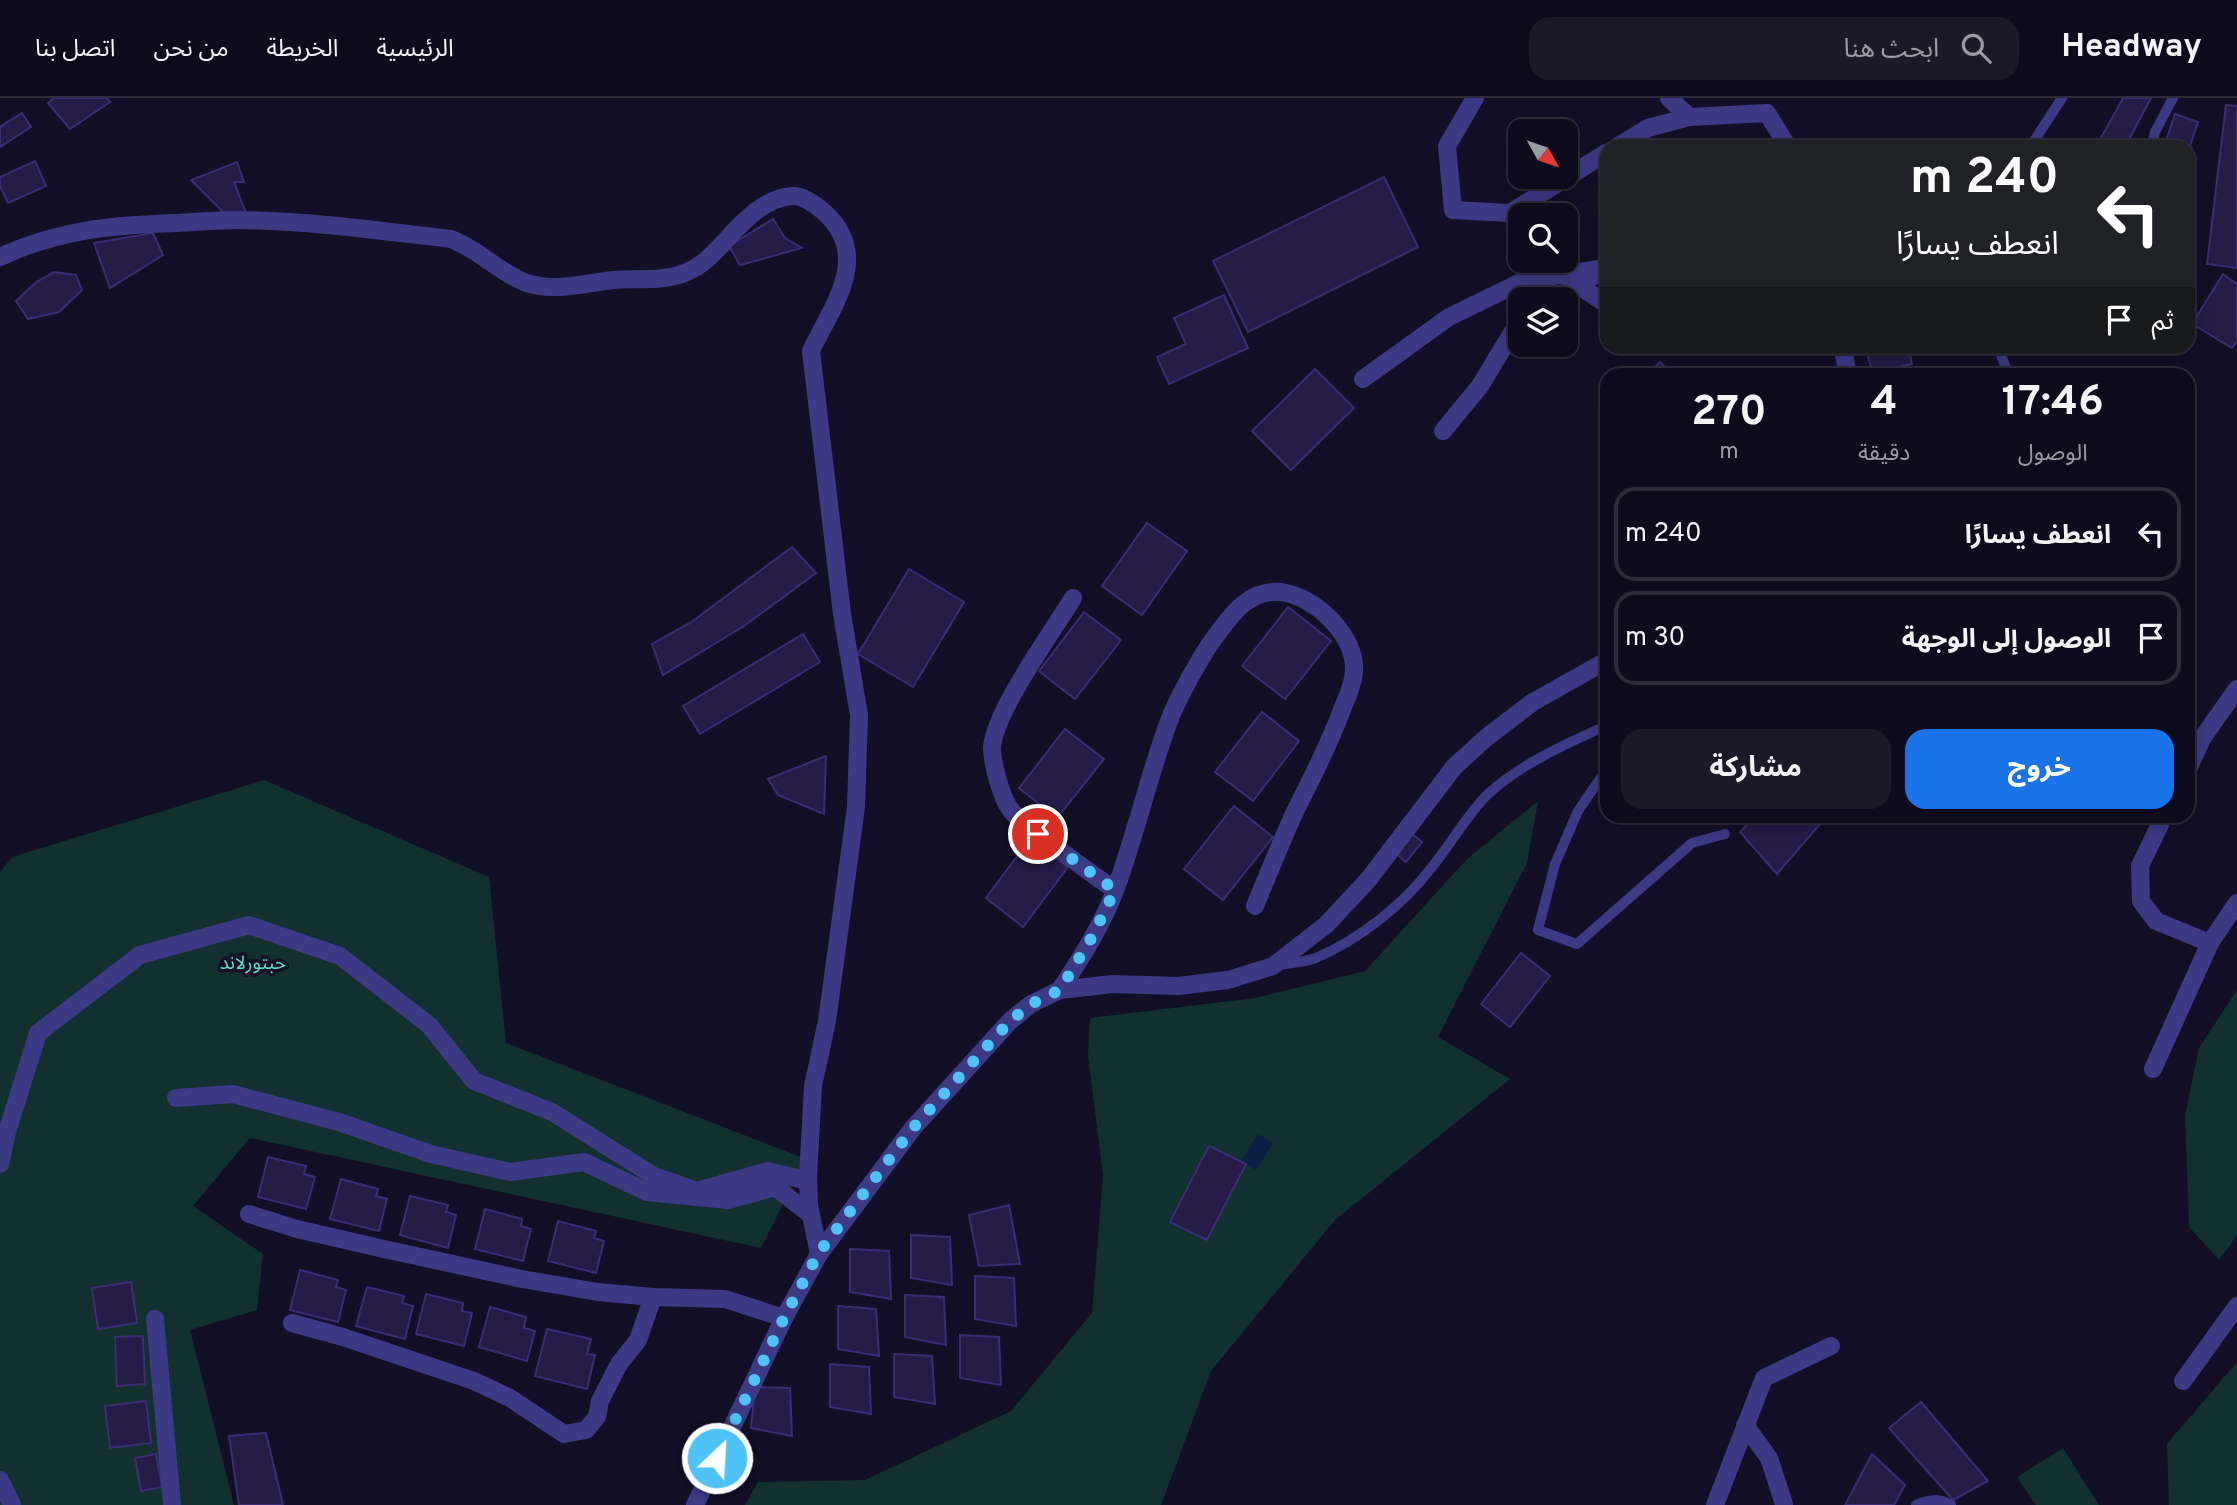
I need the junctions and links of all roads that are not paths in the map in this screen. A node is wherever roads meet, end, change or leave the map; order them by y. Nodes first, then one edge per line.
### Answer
1 (1475, 98) edge
2 (1669, 98) edge
3 (2062, 98) edge
4 (2174, 98) edge
5 (1689, 117) junction
6 (1628, 140) edge
7 (1784, 140) edge
8 (2035, 140) edge
9 (2153, 140) edge
10 (1600, 157) edge
11 (0, 257) edge
12 (1600, 269) edge
13 (1600, 272) edge
14 (1578, 285) junction
15 (1574, 287) edge
16 (1600, 300) edge
17 (1508, 340) edge
18 (1363, 379) dead end
19 (1443, 431) dead end
20 (1073, 597) dead end
21 (1600, 664) edge
22 (2237, 689) edge
23 (1600, 729) edge
24 (2195, 754) edge
25 (1600, 779) edge
26 (2161, 823) edge
27 (1724, 834) dead end
28 (1115, 890) junction
29 (2237, 903) edge
30 (1255, 906) dead end
31 (2210, 943) junction
32 (1273, 966) junction
33 (1060, 990) junction
34 (2153, 1069) dead end
35 (176, 1098) dead end
36 (0, 1164) edge
37 (808, 1181) junction
38 (249, 1214) dead end
39 (811, 1215) junction
40 (818, 1254) junction
41 (653, 1297) junction
42 (2237, 1306) edge
43 (784, 1318) junction
44 (155, 1319) dead end
45 (292, 1323) dead end
46 (1831, 1346) dead end
47 (2183, 1381) dead end
48 (1745, 1425) junction
49 (0, 1480) edge
50 (1784, 1504) edge
51 (12, 1505) edge
52 (172, 1505) edge
53 (695, 1505) edge
54 (1714, 1505) edge
55 (1916, 1505) edge
56 (1951, 1505) edge

1 - 10 street
2 - 5 street
3 - 8 lane
4 - 9 lane
5 - 6 street
5 - 7 street
11 - 37 street
12 - 18 street
13 - 14 street
14 - 15 street
14 - 16 street
17 - 19 street
20 - 28 street
21 - 32 street
22 - 24 street
23 - 32 lane
25 - 27 lane
26 - 31 street
28 - 30 street
28 - 33 street
29 - 31 street
31 - 34 street
32 - 33 street
33 - 40 street
35 - 39 street
36 - 37 street
37 - 39 street
38 - 41 street
39 - 40 street
40 - 43 street
41 - 43 street
41 - 45 street
42 - 47 street
43 - 53 street
44 - 52 street
46 - 48 street
48 - 50 street
48 - 54 street
49 - 51 street
55 - 56 lane

